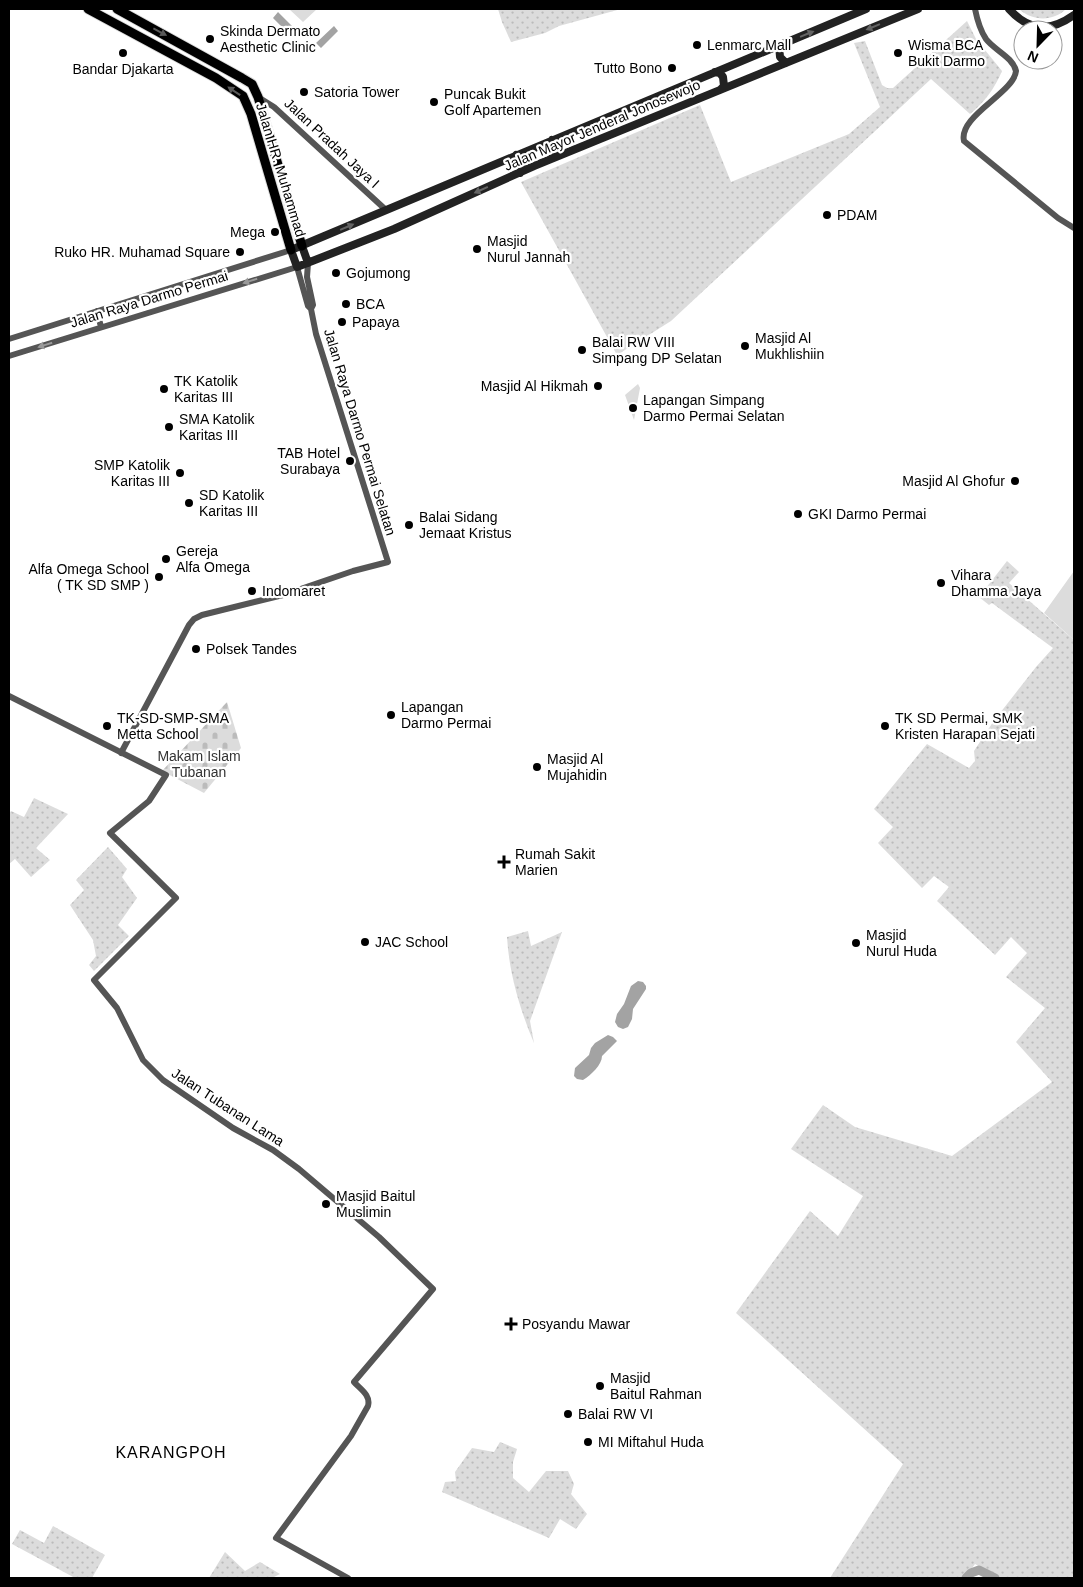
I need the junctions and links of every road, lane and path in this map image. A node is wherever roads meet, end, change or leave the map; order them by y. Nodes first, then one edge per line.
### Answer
1 (88, 9) edge
2 (117, 9) edge
3 (866, 9) edge
4 (918, 9) edge
5 (1010, 9) edge
6 (100, 11) edge
7 (976, 11) edge
8 (1074, 15) edge
9 (779, 45) junction
10 (786, 63) junction
11 (715, 72) junction
12 (720, 90) junction
13 (258, 97) junction
14 (552, 140) junction
15 (516, 156) junction
16 (558, 156) junction
17 (520, 173) junction
18 (386, 210) junction
19 (1074, 228) edge
20 (302, 246) junction
21 (292, 250) junction
22 (308, 263) junction
23 (297, 267) junction
24 (311, 309) junction
25 (97, 311) junction
26 (101, 327) junction
27 (9, 339) edge
28 (9, 356) edge
29 (9, 696) edge
30 (120, 753) junction
31 (348, 1578) edge

1 - 6 main road, Jalan HR. Muhammad
2 -> 13 main road, Jalan HR. Muhammad
9 -> 3 main road, Jalan Mayor Jenderal Jonosewojo
4 -> 10 main road, Jalan Mayor Jenderal Jonosewojo
5 - 8 main road
21 -> 6 main road, Jalan HR. Muhammad
7 - 19 street
9 - 10 main road
9 - 11 main road, Jalan Mayor Jenderal Jonosewojo
10 - 12 main road, Jalan Mayor Jenderal Jonosewojo
11 - 12 main road
11 - 14 main road, Jalan Mayor Jenderal Jonosewojo
12 - 16 main road, Jalan Mayor Jenderal Jonosewojo
13 - 18 street, Jalan Pradah Jaya I
13 - 20 main road, Jalan HR. Muhammad
14 - 15 main road, Jalan Mayor Jenderal Jonosewojo
14 - 16 main road
15 - 17 main road
15 - 18 main road, Jalan Mayor Jenderal Jonosewojo
16 - 17 main road, Jalan Mayor Jenderal Jonosewojo
17 -> 22 main road, Jalan Mayor Jenderal Jonosewojo
20 -> 18 main road, Jalan Mayor Jenderal Jonosewojo
20 - 21 main road, Jalan Mayor Jenderal Jonosewojo
20 - 22 main road
21 - 23 main road
21 - 25 street, Jalan Raya Darmo Permai
22 - 23 main road, Jalan Mayor Jenderal Jonosewojo
22 - 24 street, Jalan Raya Darmo Permai Selatan
23 - 24 street, Jalan Raya Darmo Permai Selatan
23 -> 26 street, Jalan Raya Darmo Permai
24 - 30 street, Jalan Raya Darmo Permai Selatan
25 - 26 street
25 - 27 street, Jalan Raya Darmo Permai
26 -> 28 street, Jalan Raya Darmo Permai
29 - 30 street
30 - 31 street, Jalan Tubanan Lama

